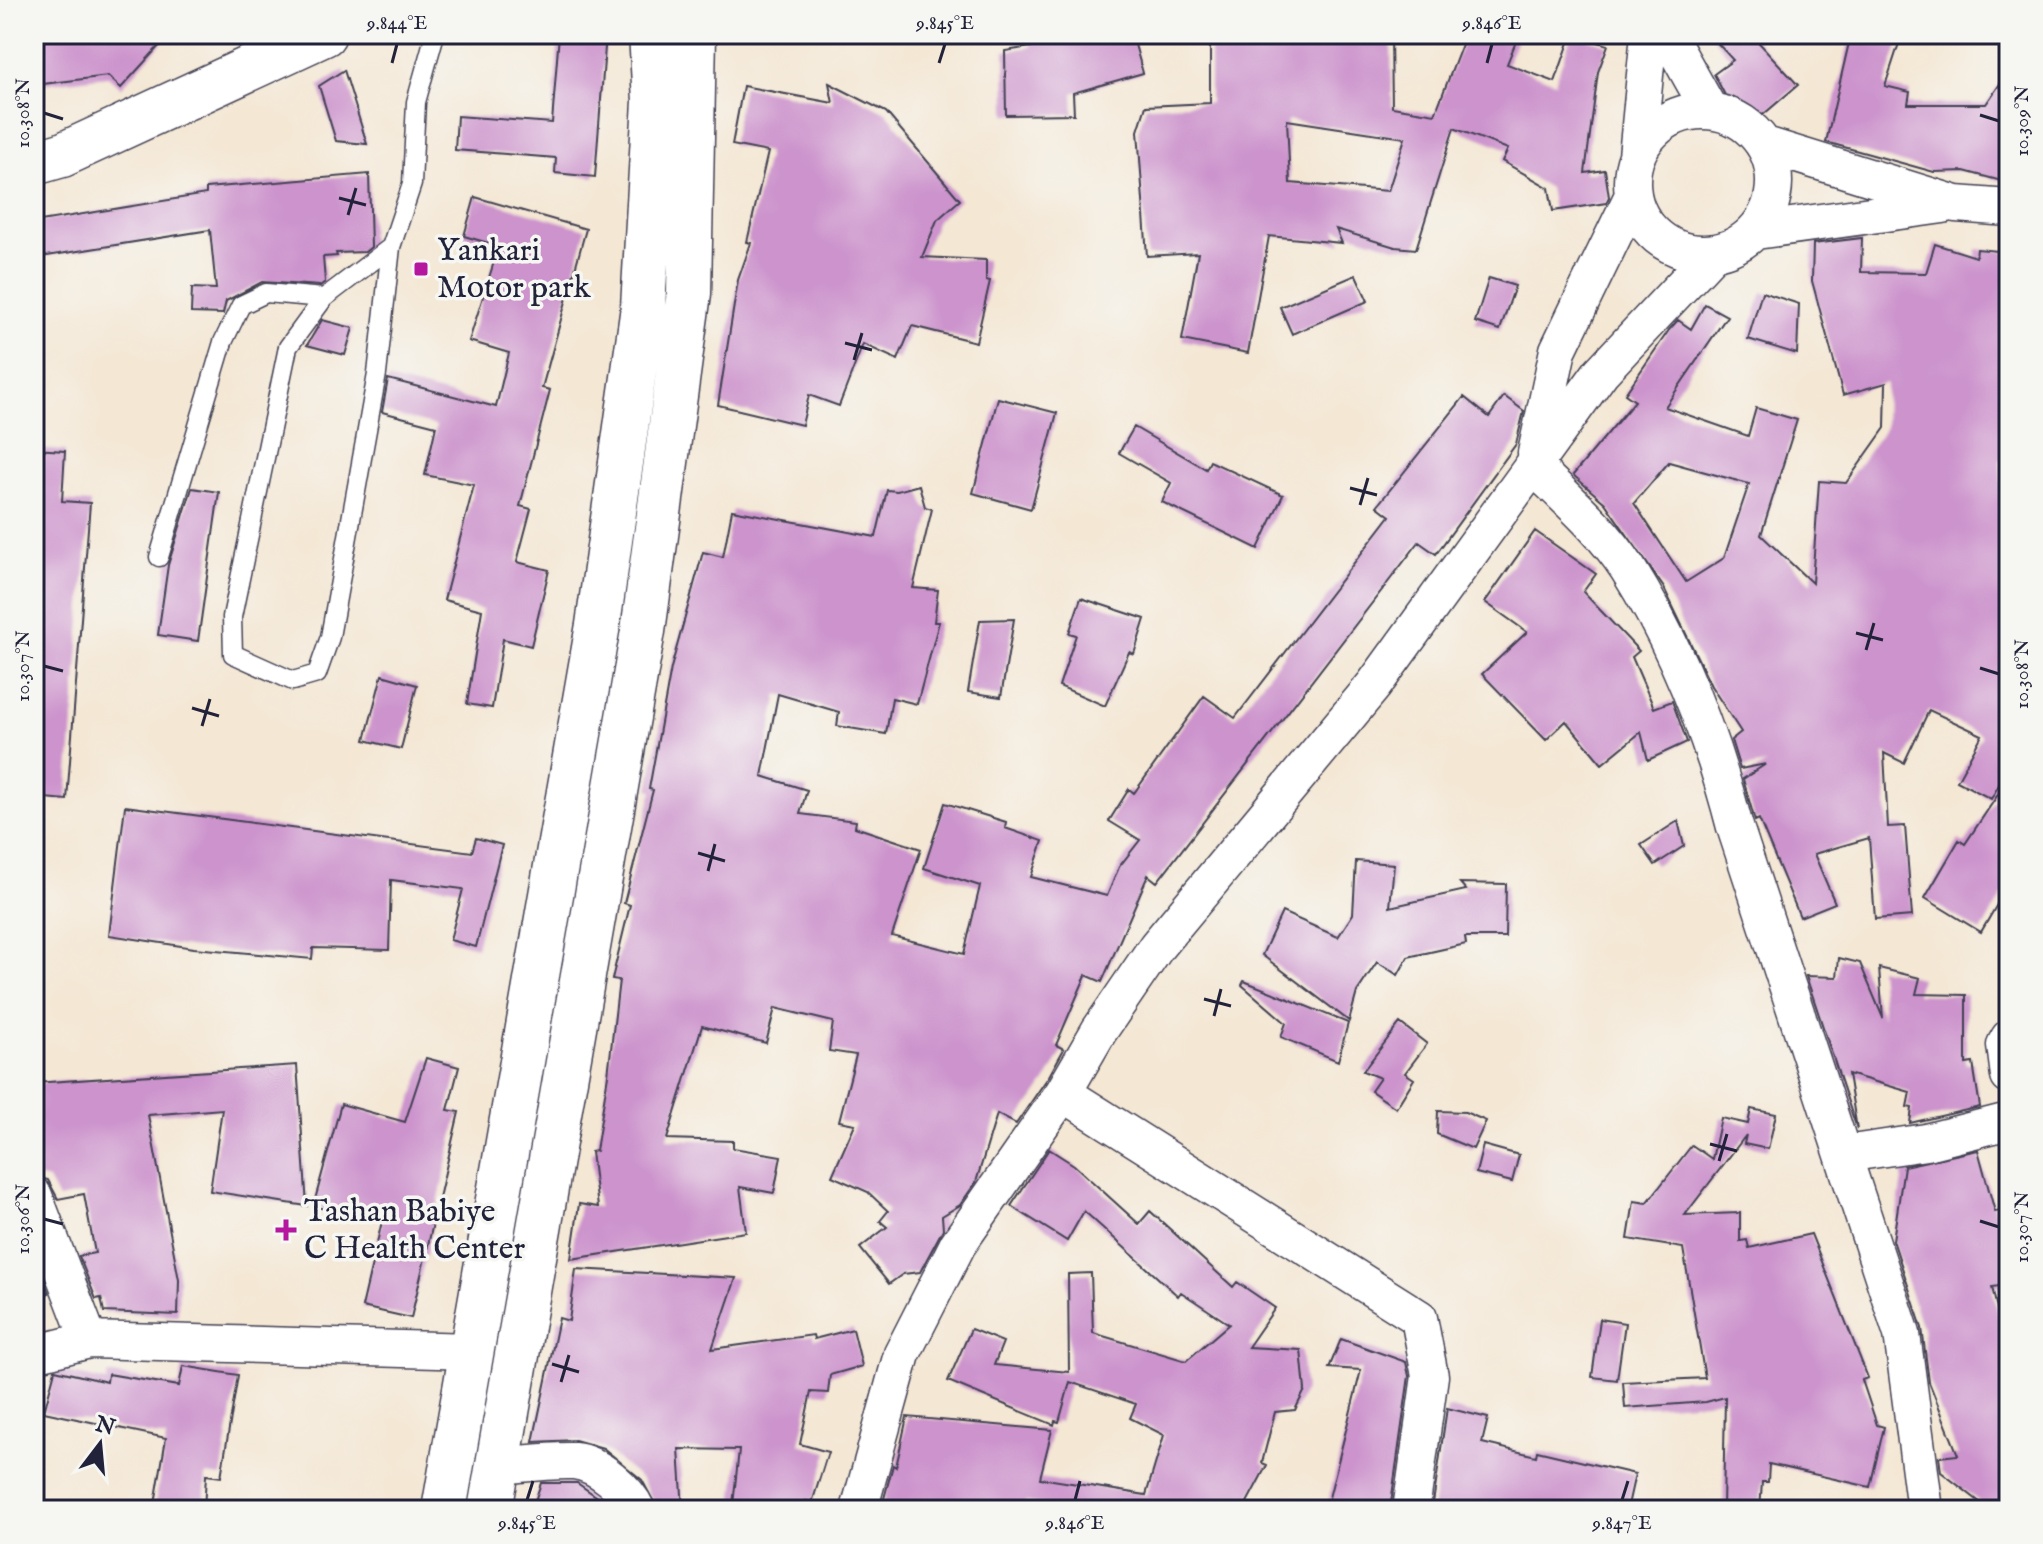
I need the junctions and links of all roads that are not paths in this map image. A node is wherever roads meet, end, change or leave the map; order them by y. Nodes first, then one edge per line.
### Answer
1 (324, 34) edge
2 (435, 34) edge
3 (651, 34) edge
4 (694, 34) edge
5 (1649, 34) edge
6 (1667, 34) edge
7 (1710, 111) junction
8 (1765, 145) junction
9 (1637, 156) junction
10 (34, 163) edge
11 (1633, 195) junction
12 (1956, 204) junction
13 (2009, 208) edge
14 (1756, 231) junction
15 (391, 247) junction
16 (1713, 253) junction
17 (324, 298) junction
18 (1533, 466) junction
19 (159, 557) dead end
20 (2009, 1038) edge
21 (2009, 1076) edge
22 (1063, 1093) junction
23 (2009, 1121) edge
24 (1845, 1154) junction
25 (34, 1196) edge
26 (89, 1340) junction
27 (472, 1351) junction
28 (34, 1354) edge
29 (498, 1466) junction
30 (444, 1510) edge
31 (490, 1510) edge
32 (637, 1510) edge
33 (859, 1510) edge
34 (1411, 1510) edge
35 (1925, 1510) edge

1 - 10 street
2 - 15 lane
3 - 27 street
4 - 29 street
5 - 9 street
6 - 7 street
7 - 8 street
7 - 9 street
8 - 12 street
8 - 14 street
9 - 11 street
11 - 16 street
11 - 18 street
12 - 13 street
12 - 14 street
14 - 16 street
15 - 17 lane
15 - 17 lane
16 - 18 street
17 - 19 lane
18 - 22 street
18 - 24 street
20 - 21 street
22 - 33 street
22 - 34 street
23 - 24 street
24 - 35 street
25 - 26 street
26 - 27 street
26 - 28 street
27 - 30 street
29 - 31 street
29 - 32 street

